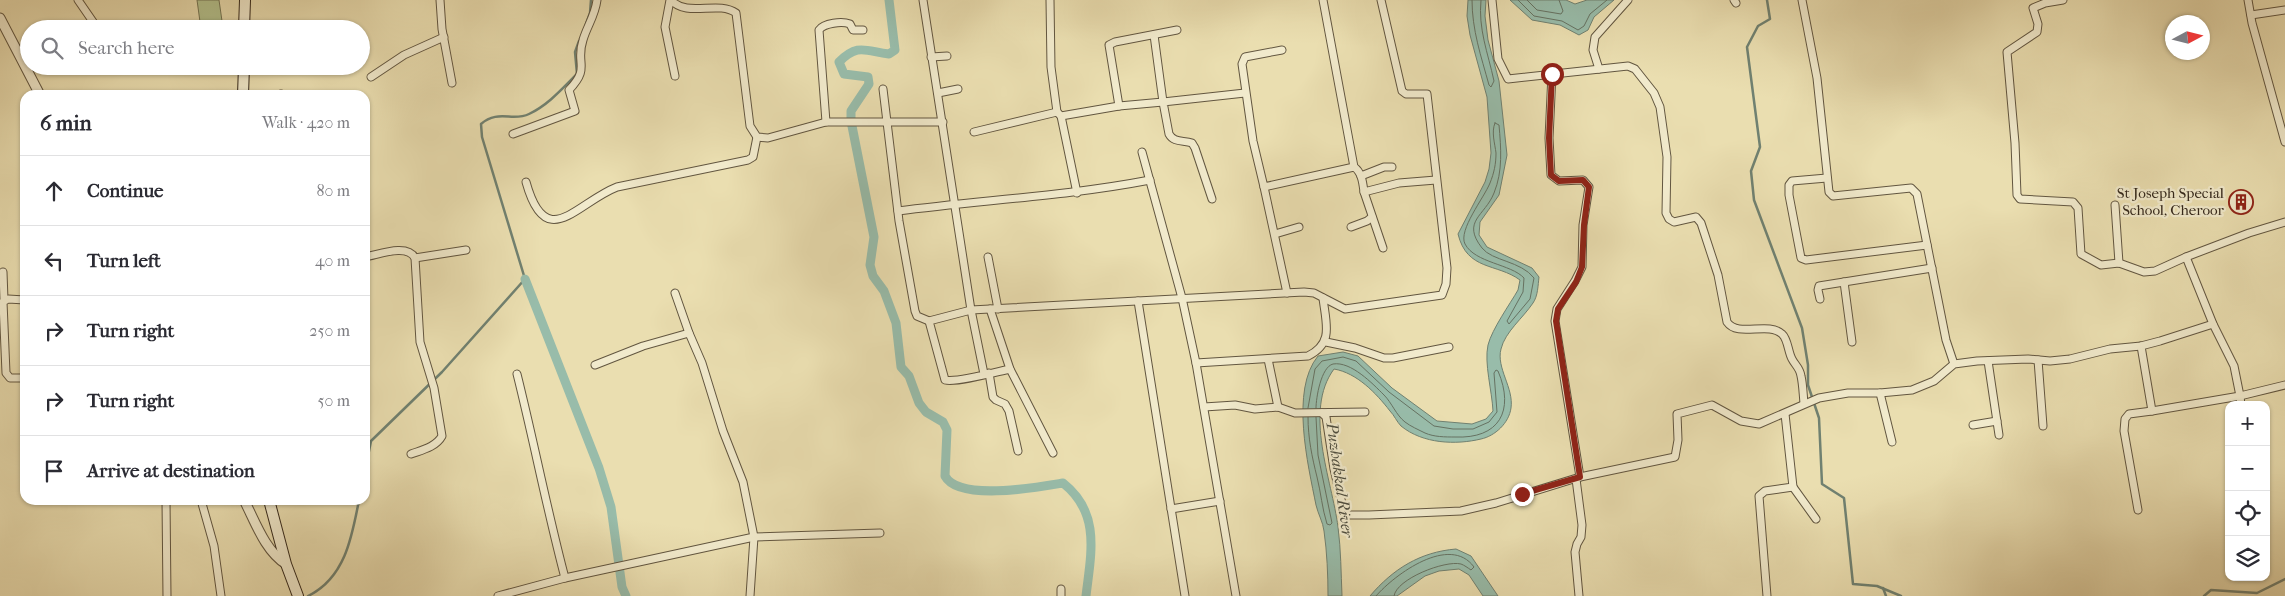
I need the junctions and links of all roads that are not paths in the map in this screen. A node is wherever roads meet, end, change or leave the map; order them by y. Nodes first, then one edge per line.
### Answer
1 (78, 0) edge
2 (245, 0) edge
3 (440, 0) edge
4 (597, 0) edge
5 (671, 0) edge
6 (923, 0) edge
7 (1050, 0) edge
8 (1323, 0) edge
9 (1381, 0) edge
10 (1492, 0) edge
11 (1628, 0) edge
12 (1802, 0) edge
13 (2063, 0) edge
14 (2248, 0) edge
15 (2285, 10) edge
16 (2251, 15) junction
17 (0, 18) edge
18 (92, 20) edge
19 (244, 20) edge
20 (863, 30) dead end
21 (1177, 30) dead end
22 (1154, 34) junction
23 (444, 37) junction
24 (1282, 50) dead end
25 (20, 56) edge
26 (947, 56) dead end
27 (932, 57) junction
28 (1599, 69) junction
29 (1552, 74) junction
30 (30, 75) edge
31 (244, 75) edge
32 (675, 76) dead end
33 (372, 77) dead end
34 (452, 83) dead end
35 (883, 89) dead end
36 (958, 89) dead end
37 (37, 90) edge
38 (243, 90) edge
39 (938, 93) junction
40 (1245, 93) junction
41 (1163, 102) junction
42 (1119, 106) junction
43 (1059, 114) junction
44 (826, 122) junction
45 (888, 122) junction
46 (943, 122) junction
47 (974, 132) dead end
48 (513, 134) dead end
49 (757, 137) junction
50 (2285, 142) edge
51 (1142, 152) dead end
52 (1354, 167) junction
53 (1392, 167) dead end
54 (1361, 176) junction
55 (1827, 178) junction
56 (1150, 180) junction
57 (1436, 180) junction
58 (526, 182) dead end
59 (1264, 187) junction
60 (1364, 192) junction
61 (1077, 193) junction
62 (1212, 199) dead end
63 (954, 204) junction
64 (2115, 205) dead end
65 (898, 212) junction
66 (1372, 217) junction
67 (2285, 222) edge
68 (1299, 227) dead end
69 (1351, 227) dead end
70 (1275, 234) junction
71 (1927, 245) junction
72 (1383, 248) dead end
73 (466, 250) dead end
74 (370, 256) edge
75 (2186, 256) junction
76 (988, 257) dead end
77 (416, 258) junction
78 (2119, 263) junction
79 (1932, 268) junction
80 (3, 272) dead end
81 (1844, 282) junction
82 (675, 293) dead end
83 (1287, 293) junction
84 (1182, 298) junction
85 (1323, 298) junction
86 (1820, 299) dead end
87 (4, 300) junction
88 (20, 300) edge
89 (1138, 300) junction
90 (994, 309) junction
91 (971, 310) junction
92 (929, 321) junction
93 (2213, 324) junction
94 (688, 333) junction
95 (2, 342) edge
96 (1326, 342) junction
97 (1852, 342) dead end
98 (2141, 346) junction
99 (1449, 347) dead end
100 (1268, 359) junction
101 (2038, 360) junction
102 (1988, 361) junction
103 (1196, 363) junction
104 (1954, 364) junction
105 (595, 365) dead end
106 (1010, 369) junction
107 (517, 374) dead end
108 (986, 374) junction
109 (20, 377) edge
110 (2285, 385) edge
111 (1880, 393) junction
112 (2240, 396) junction
113 (2241, 401) edge
114 (1807, 402) junction
115 (1204, 407) junction
116 (1278, 407) junction
117 (2152, 411) junction
118 (1365, 412) dead end
119 (1322, 413) junction
120 (1785, 414) junction
121 (1997, 420) junction
122 (1973, 425) dead end
123 (2043, 426) dead end
124 (1999, 435) dead end
125 (1892, 442) dead end
126 (1018, 451) dead end
127 (1053, 453) dead end
128 (411, 454) dead end
129 (1578, 478) junction
130 (1793, 488) junction
131 (1220, 501) junction
132 (166, 505) edge
133 (202, 505) edge
134 (247, 505) edge
135 (270, 505) edge
136 (1171, 510) junction
137 (2138, 510) dead end
138 (1816, 519) dead end
139 (880, 532) dead end
140 (754, 537) junction
141 (286, 564) junction
142 (565, 578) junction
143 (517, 594) edge
144 (298, 595) edge
145 (167, 596) edge
146 (221, 596) edge
147 (498, 596) edge
148 (750, 596) edge
149 (1185, 596) edge
150 (1236, 596) edge
151 (1579, 596) edge
152 (1767, 596) edge

1 - 18 street
2 - 19 main road
3 - 23 street
4 - 48 street
5 - 32 street
5 - 49 street
6 - 27 street
7 - 43 street
8 - 52 street
9 - 57 street
10 - 29 street
11 - 28 street
12 - 55 street
13 - 78 street
14 - 16 street
15 - 16 street
16 - 50 street
17 - 25 street
20 - 44 street
21 - 22 street
22 - 41 street
22 - 42 street
23 - 33 street
23 - 34 street
24 - 40 street
26 - 27 street
27 - 39 street
28 - 29 street
28 - 114 street
29 - 129 street
30 - 37 street
31 - 38 main road
35 - 45 street
36 - 39 street
39 - 46 street
40 - 41 street
40 - 59 street
41 - 42 street
41 - 62 street
42 - 43 street
43 - 47 street
43 - 61 street
44 - 45 street
44 - 49 street
45 - 46 street
45 - 65 street
46 - 63 street
49 - 58 street
51 - 56 street
52 - 54 street
52 - 59 street
53 - 54 street
54 - 60 street
55 - 71 street
55 - 71 street
56 - 61 street
56 - 84 street
57 - 60 street
57 - 85 street
59 - 70 street
60 - 66 street
61 - 63 street
63 - 65 street
63 - 91 street
64 - 78 street
65 - 92 street
66 - 69 street
66 - 72 street
67 - 75 street
68 - 70 street
70 - 83 street
71 - 79 street
73 - 77 street
74 - 77 street
75 - 78 street
75 - 93 street
76 - 90 street
77 - 128 street
79 - 81 street
79 - 104 street
80 - 87 street
81 - 86 street
81 - 97 street
82 - 94 street
83 - 84 street
83 - 85 street
84 - 89 street
84 - 103 street
85 - 96 street
87 - 88 street
87 - 95 street
89 - 90 street
89 - 136 street
90 - 91 street
90 - 106 street
91 - 92 street
91 - 108 street
92 - 108 street
93 - 98 street
93 - 112 street
94 - 105 street
94 - 140 street
95 - 109 street
96 - 99 street
96 - 100 street
98 - 101 street
98 - 117 street
100 - 103 street
100 - 116 street
101 - 102 street
101 - 123 street
102 - 104 street
102 - 121 street
103 - 115 street
104 - 111 street
106 - 108 street
106 - 127 street
107 - 142 street
108 - 126 street
110 - 112 street
111 - 114 street
111 - 125 street
112 - 113 street
112 - 117 street
114 - 120 street
115 - 116 street
115 - 131 street
116 - 119 street
117 - 137 street
118 - 119 street
119 - 129 street
120 - 129 street
120 - 130 street
121 - 122 street
121 - 124 street
129 - 151 street
130 - 138 street
130 - 152 street
131 - 136 street
131 - 150 street
132 - 145 street
133 - 146 street
134 - 141 street
135 - 141 main road
136 - 149 street
139 - 140 street
140 - 142 street
140 - 148 street
141 - 144 main road
142 - 143 street
143 - 147 street

